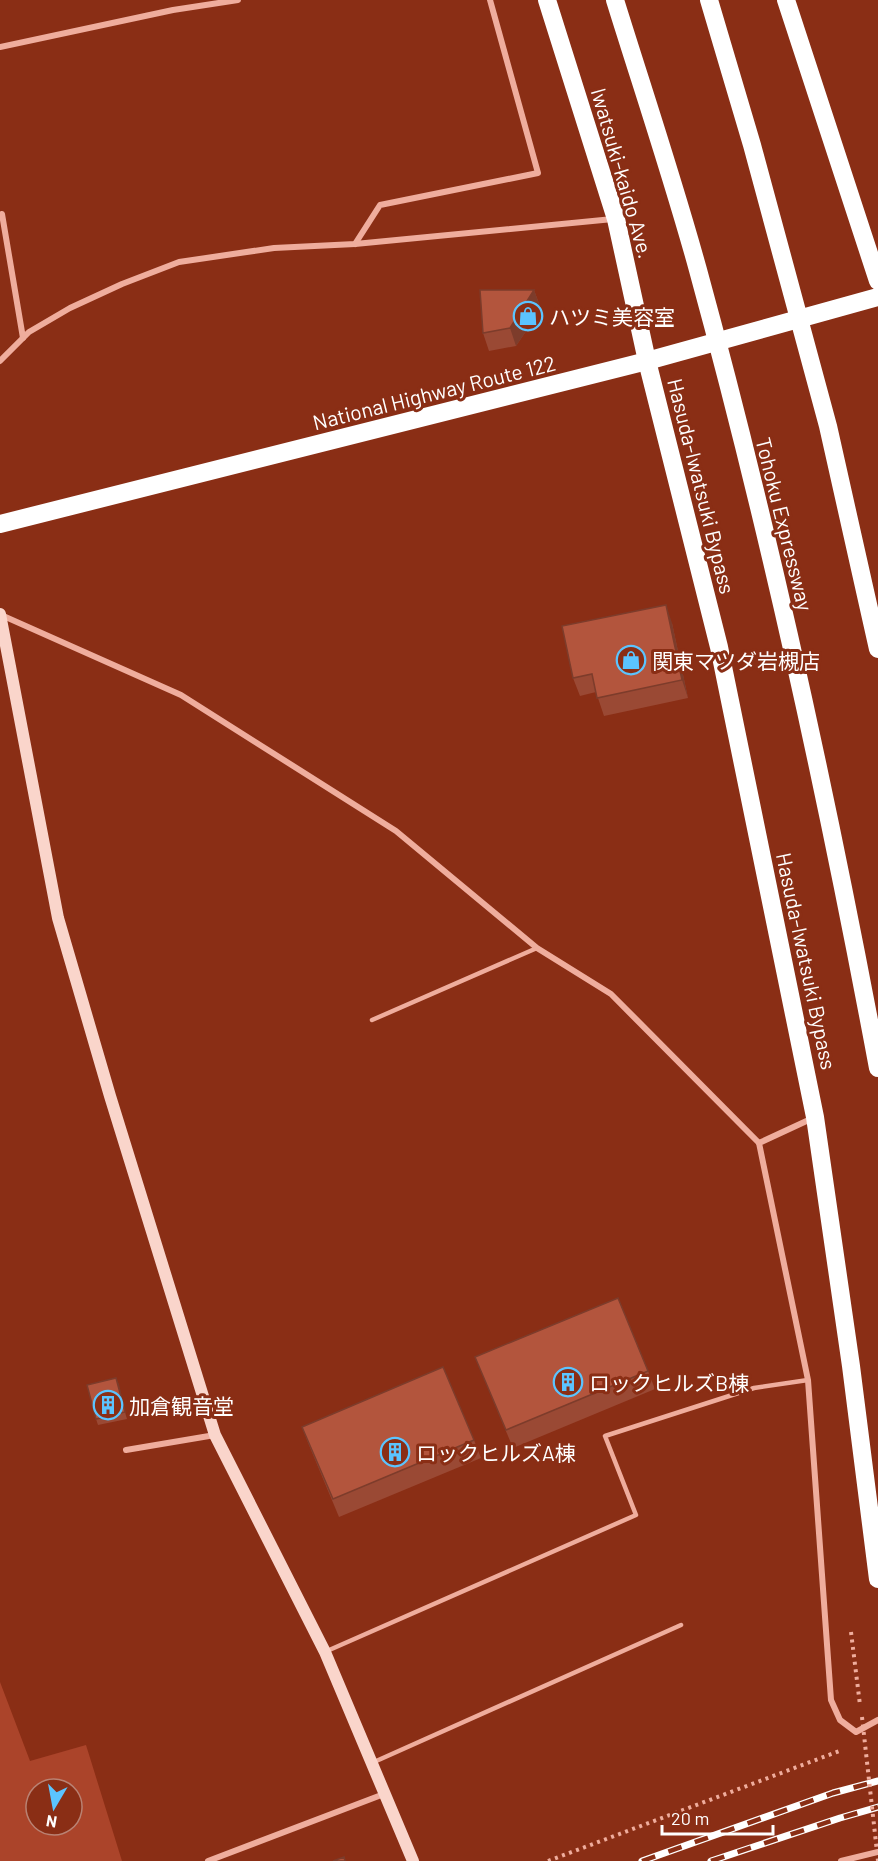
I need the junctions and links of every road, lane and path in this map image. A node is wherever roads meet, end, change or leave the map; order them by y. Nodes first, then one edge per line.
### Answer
1 (238, 0) edge
2 (490, 0) edge
3 (547, 0) edge
4 (615, 0) edge
5 (709, 0) edge
6 (786, 0) edge
7 (0, 47) edge
8 (2, 214) dead end
9 (616, 219) junction
10 (355, 244) junction
11 (878, 281) edge
12 (878, 297) edge
13 (23, 338) junction
14 (0, 361) edge
15 (647, 361) junction
16 (0, 524) edge
17 (0, 615) edge
18 (878, 650) edge
19 (537, 948) junction
20 (372, 1020) dead end
21 (878, 1068) edge
22 (815, 1117) junction
23 (759, 1143) junction
24 (808, 1380) junction
25 (215, 1435) junction
26 (126, 1450) dead end
27 (878, 1579) edge
28 (681, 1624) dead end
29 (851, 1629) dead end
30 (325, 1652) junction
31 (878, 1720) edge
32 (856, 1731) junction
33 (372, 1763) junction
34 (384, 1794) junction
35 (878, 1852) edge
36 (208, 1861) edge
37 (413, 1861) edge
38 (548, 1861) edge
39 (841, 1861) edge
40 (878, 1861) edge

1 - 7 street
2 - 10 street
3 - 9 highway, Iwatsuki-kaido Ave.
4 - 21 highway, Tohoku Expressway, bridge
5 - 18 highway, bridge
6 - 11 highway
8 - 13 street
9 - 10 street
9 - 15 highway, Iwatsuki-kaido Ave.
10 - 13 street
12 - 15 highway, National Highway Route 122
13 - 14 street
15 - 16 highway, National Highway Route 122
15 - 22 highway, Hasuda-Iwatsuki Bypass
17 - 19 street
17 - 25 street
19 - 20 lane
19 - 23 street
22 - 23 street
22 - 27 highway, Hasuda-Iwatsuki Bypass
23 - 24 street
24 - 30 lane
24 - 32 street
25 - 26 street
25 - 30 street
28 - 33 lane
29 - 40 path, bridge
30 - 33 street
31 - 32 street
32 - 38 path
33 - 34 street
34 - 36 street
34 - 37 street
35 - 39 street

